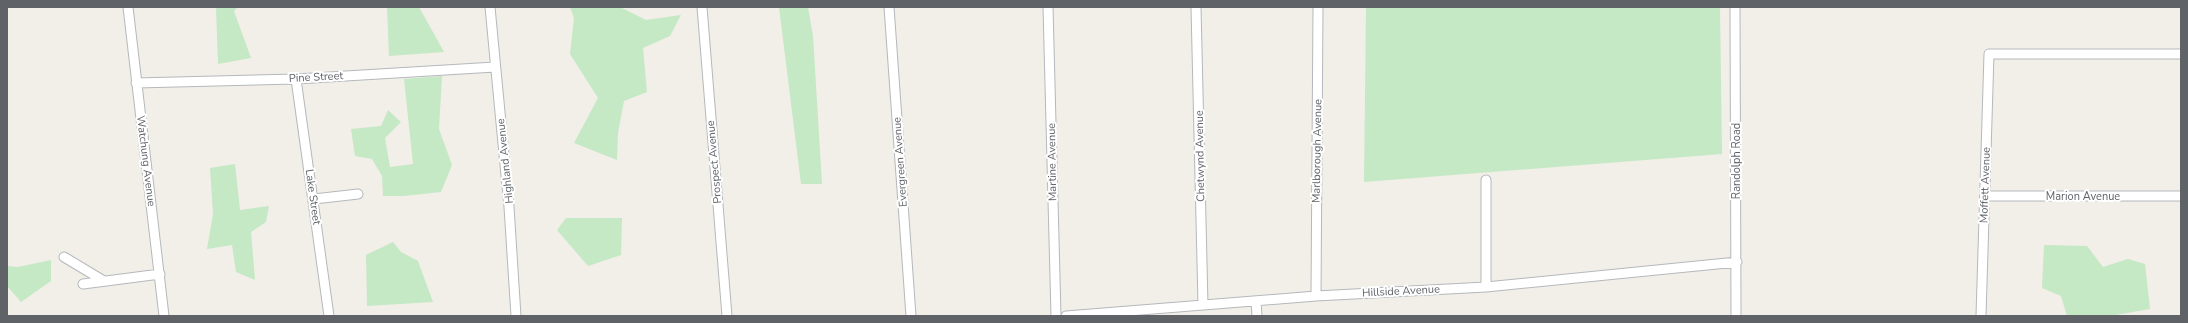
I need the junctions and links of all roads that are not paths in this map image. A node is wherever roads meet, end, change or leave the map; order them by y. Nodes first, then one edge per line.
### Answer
1 (128, 7) edge
2 (490, 7) edge
3 (702, 7) edge
4 (888, 7) edge
5 (1048, 7) edge
6 (1196, 7) edge
7 (1318, 7) edge
8 (1735, 7) edge
9 (2181, 54) edge
10 (495, 66) junction
11 (296, 79) junction
12 (136, 83) junction
13 (1486, 180) dead end
14 (358, 194) dead end
15 (1984, 196) junction
16 (2181, 196) edge
17 (314, 199) junction
18 (64, 257) dead end
19 (1737, 262) junction
20 (160, 274) junction
21 (104, 281) junction
22 (83, 284) dead end
23 (1486, 287) junction
24 (1316, 296) junction
25 (1256, 301) junction
26 (1204, 305) junction
27 (1081, 315) edge
28 (164, 316) edge
29 (329, 316) edge
30 (516, 316) edge
31 (727, 316) edge
32 (911, 316) edge
33 (1056, 316) edge
34 (1066, 316) edge
35 (1257, 316) edge
36 (1736, 316) edge
37 (1981, 316) edge

1 - 12 street, Watchung Avenue
2 - 10 street, Highland Avenue
3 - 31 street, Prospect Avenue
4 - 32 street, Evergreen Avenue
5 - 33 street, Martine Avenue
6 - 26 street, Chetwynd Avenue
7 - 24 street, Marlborough Avenue
8 - 19 street, Randolph Road
9 - 15 street, Moffett Avenue
10 - 11 street, Pine Street
10 - 30 street, Highland Avenue
11 - 12 street, Pine Street
11 - 17 street, Lake Street
12 - 20 street, Watchung Avenue
13 - 23 street
14 - 17 street
15 - 16 street, Marion Avenue
15 - 37 street, Moffett Avenue
17 - 29 street, Lake Street
18 - 21 street
19 - 23 street, Hillside Avenue
19 - 36 street, Randolph Road
20 - 21 street
20 - 28 street, Watchung Avenue
21 - 22 street
23 - 24 street, Hillside Avenue
24 - 25 street, Hillside Avenue
25 - 26 street, Hillside Avenue
25 - 35 street
26 - 27 street, Hillside Avenue
27 - 34 street, Hillside Avenue

